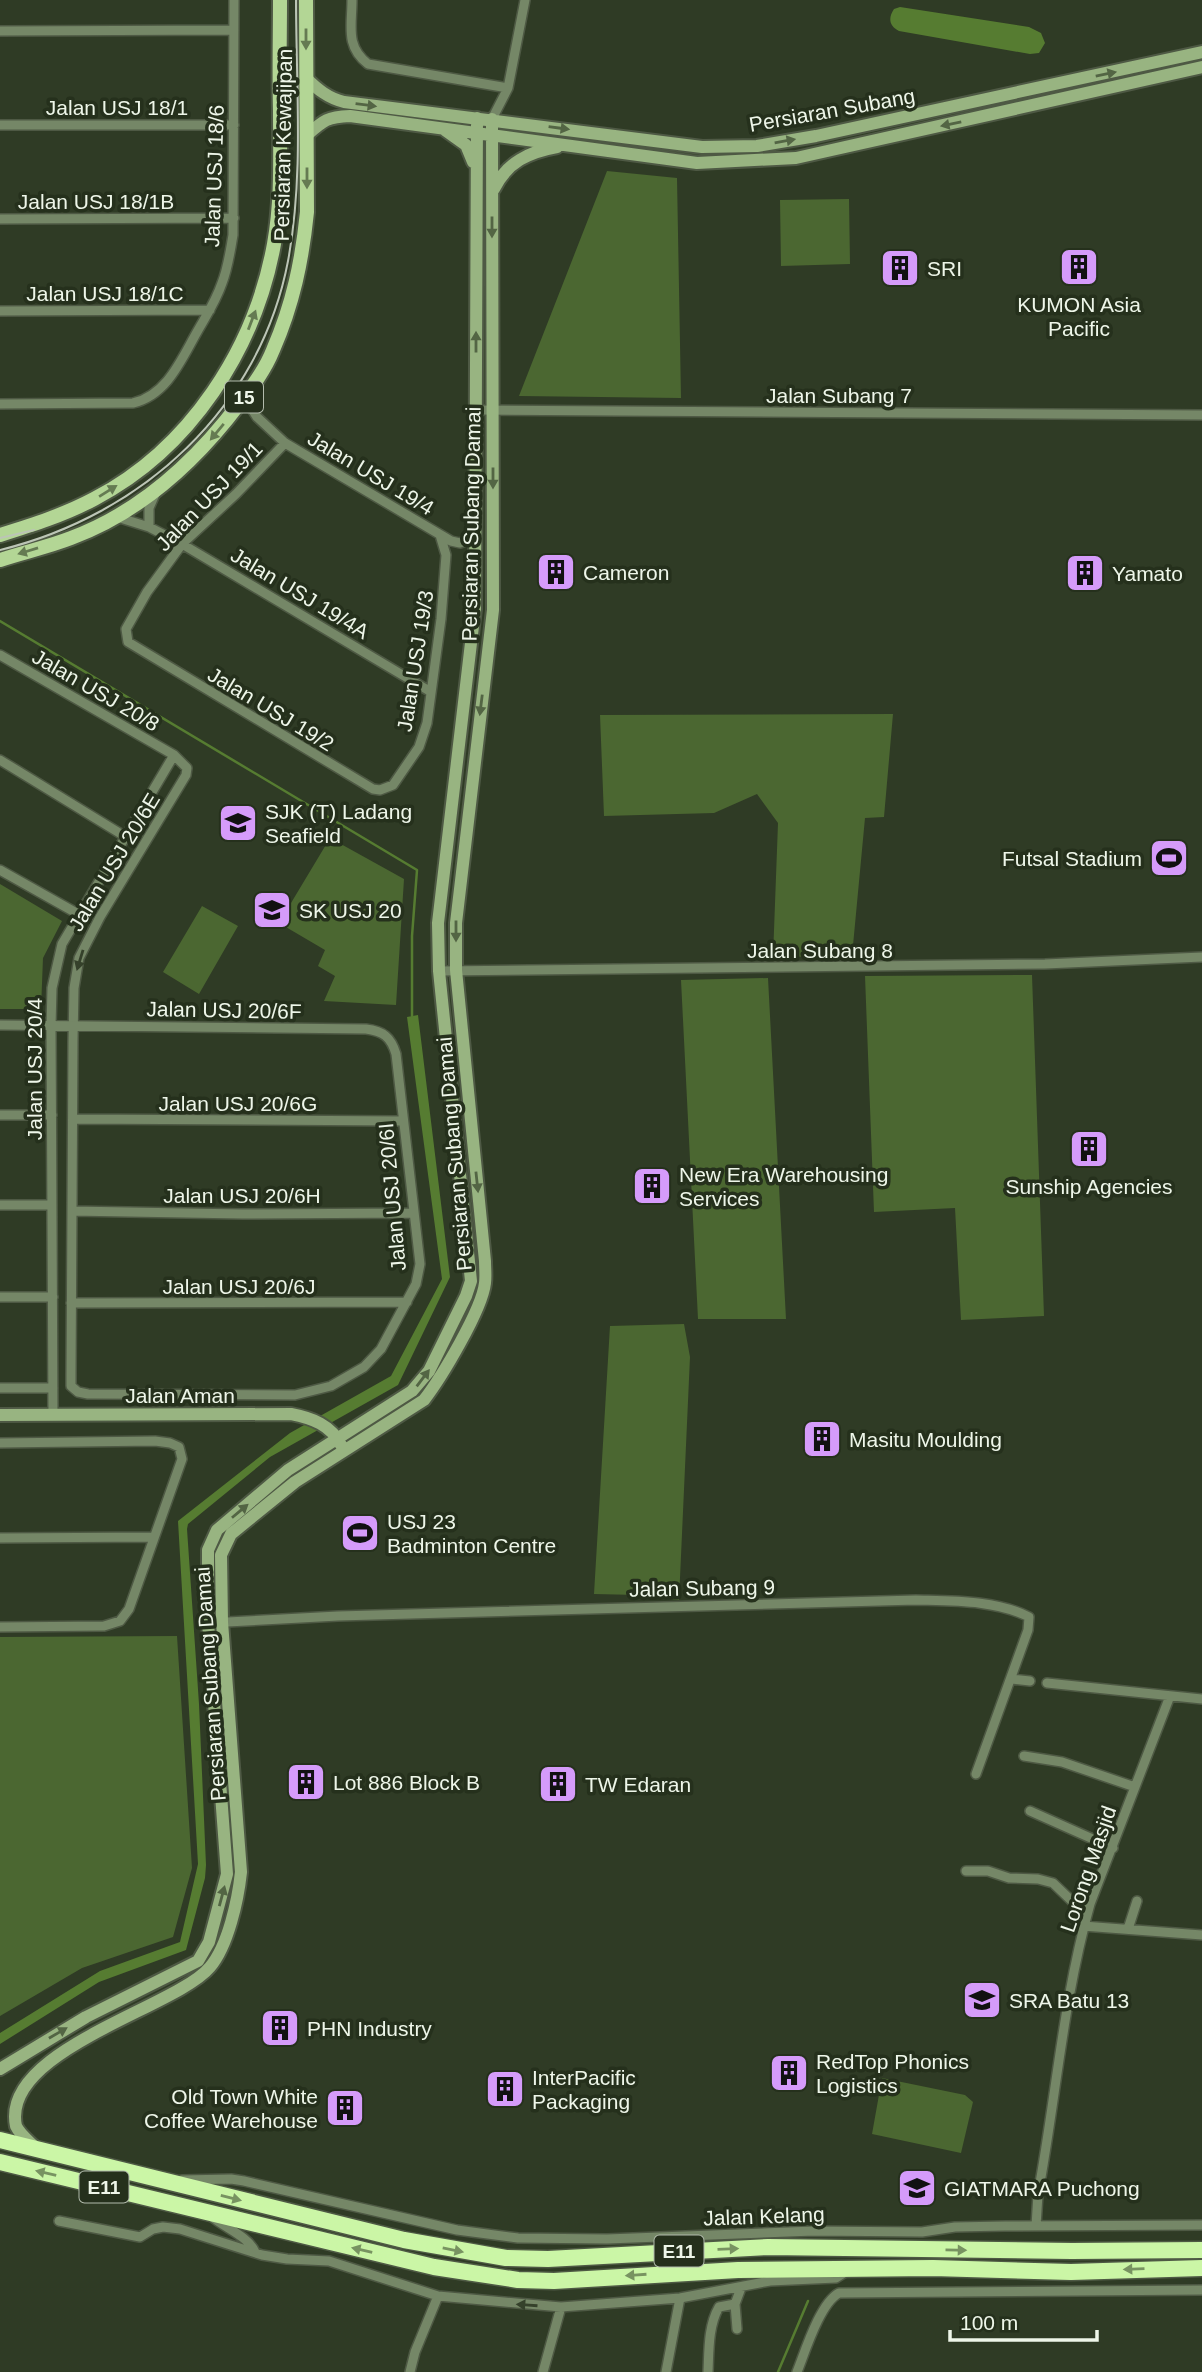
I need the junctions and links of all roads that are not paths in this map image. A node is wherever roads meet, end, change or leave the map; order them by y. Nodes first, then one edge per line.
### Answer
1 (234, 0) edge
2 (281, 0) edge
3 (306, 0) edge
4 (352, 0) edge
5 (525, 0) edge
6 (234, 30) junction
7 (0, 32) edge
8 (1202, 52) edge
9 (1202, 67) edge
10 (306, 78) junction
11 (508, 88) junction
12 (477, 118) junction
13 (492, 120) junction
14 (0, 125) edge
15 (234, 125) junction
16 (436, 127) junction
17 (477, 133) junction
18 (307, 135) junction
19 (492, 135) junction
20 (816, 136) junction
21 (568, 145) junction
22 (820, 153) junction
23 (477, 180) junction
24 (492, 192) junction
25 (234, 218) junction
26 (0, 219) edge
27 (210, 310) junction
28 (0, 311) edge
29 (248, 391) junction
30 (0, 404) edge
31 (476, 410) junction
32 (494, 410) junction
33 (1202, 415) edge
34 (285, 443) junction
35 (162, 486) junction
36 (115, 517) junction
37 (475, 523) junction
38 (149, 527) junction
39 (440, 534) junction
40 (0, 535) edge
41 (182, 544) junction
42 (0, 559) edge
43 (133, 647) joint
44 (0, 655) edge
45 (431, 692) junction
46 (174, 755) junction
47 (0, 760) edge
48 (393, 785) joint
49 (126, 836) junction
50 (0, 870) edge
51 (80, 915) junction
52 (1202, 957) edge
53 (456, 970) junction
54 (439, 971) junction
55 (0, 1025) edge
56 (51, 1026) junction
57 (73, 1027) junction
58 (375, 1030) joint
59 (0, 1115) edge
60 (52, 1115) junction
61 (73, 1119) junction
62 (402, 1121) junction
63 (0, 1205) edge
64 (52, 1205) junction
65 (72, 1211) junction
66 (412, 1213) junction
67 (0, 1297) edge
68 (53, 1297) junction
69 (71, 1303) junction
70 (407, 1303) junction
71 (71, 1374) joint
72 (0, 1388) edge
73 (53, 1388) junction
74 (0, 1415) edge
75 (53, 1415) junction
76 (336, 1436) junction
77 (0, 1443) edge
78 (344, 1452) junction
79 (154, 1537) junction
80 (0, 1538) edge
81 (222, 1622) junction
82 (208, 1623) junction
83 (0, 1627) edge
84 (1012, 1679) junction
85 (1030, 1681) dead end
86 (1047, 1683) dead end
87 (1170, 1696) junction
88 (1202, 1699) edge
89 (1024, 1756) dead end
90 (976, 1774) dead end
91 (1135, 1787) junction
92 (1030, 1811) dead end
93 (1112, 1848) junction
94 (966, 1871) dead end
95 (1137, 1901) dead end
96 (1087, 1912) junction
97 (1083, 1926) junction
98 (1128, 1929) junction
99 (1202, 1935) edge
100 (0, 2069) edge
101 (0, 2140) edge
102 (37, 2149) junction
103 (0, 2162) edge
104 (165, 2182) junction
105 (207, 2213) junction
106 (59, 2221) dead end
107 (1202, 2225) edge
108 (1036, 2226) junction
109 (1202, 2250) edge
110 (255, 2252) junction
111 (851, 2268) junction
112 (1202, 2268) edge
113 (741, 2288) junction
114 (1202, 2290) edge
115 (438, 2296) junction
116 (680, 2298) junction
117 (735, 2304) junction
118 (561, 2307) junction
119 (737, 2329) dead end
120 (411, 2372) edge
121 (543, 2372) edge
122 (666, 2372) edge
123 (708, 2372) edge
124 (797, 2372) edge

1 - 6 street, Jalan USJ 18/6
40 -> 2 main road, Persiaran Kewajipan / 15
3 -> 10 main road, Persiaran Kewajipan
4 - 11 street
5 - 11 street
6 - 7 street
6 - 15 street, Jalan USJ 18/6
20 -> 8 street, Persiaran Subang
9 -> 22 street, Persiaran Subang
10 -> 12 street, Persiaran Subang
10 - 18 main road, Persiaran Kewajipan / 15
11 - 13 street
12 - 13 street, Persiaran Subang
12 - 17 street, Persiaran Subang Damai
13 - 19 street, Persiaran Subang Damai
13 -> 20 street, Persiaran Subang
14 - 15 street, Jalan USJ 18/1
15 - 25 street, Jalan USJ 18/6
16 - 17 street, Persiaran Subang
16 - 18 street, Persiaran Subang
16 - 23 street
17 - 19 street, Persiaran Subang
17 - 23 street, Persiaran Subang Damai
18 -> 29 main road, Persiaran Kewajipan / 15
19 - 21 street, Persiaran Subang
19 - 24 street, Persiaran Subang Damai
20 - 22 street
21 - 22 street, Persiaran Subang
21 - 24 street
31 -> 23 street, Persiaran Subang Damai
24 -> 32 street, Persiaran Subang Damai
25 - 26 street, Jalan USJ 18/1B
25 - 27 street, Jalan USJ 18/6
27 - 28 street, Jalan USJ 18/1C
27 - 30 street, Jalan USJ 18/6
29 - 34 street, Jalan USJ 19/4
29 -> 35 main road, Persiaran Kewajipan / 15
31 - 32 street, Jalan Subang 7
31 - 37 street, Persiaran Subang Damai
32 - 33 street, Jalan Subang 7
32 -> 53 street, Persiaran Subang Damai
34 - 39 street, Jalan USJ 19/4
34 - 41 street, Jalan USJ 19/1
35 - 36 main road, Persiaran Kewajipan / 15
35 - 38 street
36 - 38 street, Jalan USJ 19/4A
36 -> 42 main road, Persiaran Kewajipan / 15
37 - 39 street
37 - 54 street, Persiaran Subang Damai
38 - 41 street, Jalan USJ 19/4A
39 - 45 street, Jalan USJ 19/3
41 - 43 street, Jalan USJ 19/1
41 - 45 street, Jalan USJ 19/4A
43 - 48 street, Jalan USJ 19/2
44 - 46 street, Jalan USJ 20/8
45 - 48 street, Jalan USJ 19/3
46 - 49 street, Jalan USJ 20/4
46 -> 57 street, Jalan USJ 20/6E
47 - 49 street
49 - 51 street, Jalan USJ 20/4
50 - 51 street
51 - 56 street, Jalan USJ 20/4
52 - 53 street, Jalan Subang 8
53 - 54 street, Jalan Subang 8
53 -> 78 street, Persiaran Subang Damai
76 -> 54 street, Persiaran Subang Damai
55 - 56 street, Jalan USJ 20/6F
56 - 57 street, Jalan USJ 20/6F
56 - 60 street, Jalan USJ 20/4
57 - 58 street, Jalan USJ 20/6F
57 - 61 street, Jalan USJ 20/6E
58 - 62 street, Jalan USJ 20/6I
59 - 60 street
60 - 64 street, Jalan USJ 20/4
61 - 62 street, Jalan USJ 20/6G
61 - 65 street, Jalan USJ 20/6E
62 - 66 street, Jalan USJ 20/6I
63 - 64 street
64 - 68 street, Jalan USJ 20/4
65 - 66 street, Jalan USJ 20/6H
65 - 69 street, Jalan USJ 20/6E
66 - 70 street, Jalan USJ 20/6I
67 - 68 street
68 - 73 street, Jalan USJ 20/4
69 - 70 street, Jalan USJ 20/6J
69 - 71 street, Jalan USJ 20/6E
70 - 71 street, Jalan USJ 20/6I
72 - 73 street
73 - 75 street, Jalan USJ 20/4
74 - 75 street, Jalan Aman
75 - 76 street, Jalan Aman
76 - 78 street
82 -> 76 street, Persiaran Subang Damai
77 - 79 street
78 - 81 street, Persiaran Subang Damai
79 - 80 street
79 - 83 street
81 - 82 street, Jalan Subang 9
81 - 84 street, Jalan Subang 9
81 - 102 street, Persiaran Subang Damai
100 -> 82 street, Persiaran Subang Damai
84 - 85 street
84 - 90 street, Jalan Subang 9
86 - 87 street
87 - 88 street
87 - 91 street, Lorong Masjid
89 - 91 street
91 - 93 street, Lorong Masjid
92 - 93 street
93 - 96 street, Lorong Masjid
94 - 96 street
95 - 98 street
96 - 97 street, Lorong Masjid
97 - 98 street
97 - 108 street, Lorong Masjid
98 - 99 street
101 - 102 highway, E11
102 - 104 highway, E11
105 -> 103 highway, E11
104 - 108 street, Jalan Kelang
104 -> 109 highway, E11
105 - 110 street
111 -> 105 highway, E11
106 - 110 street
107 - 108 street, Jalan Kelang
110 - 115 street
112 -> 111 highway, E11
111 - 113 street
113 - 116 street
113 - 117 street
114 - 124 street
118 -> 115 street
115 - 120 street
116 - 118 street
116 - 122 street
117 - 119 street
117 - 123 street
118 - 121 street

